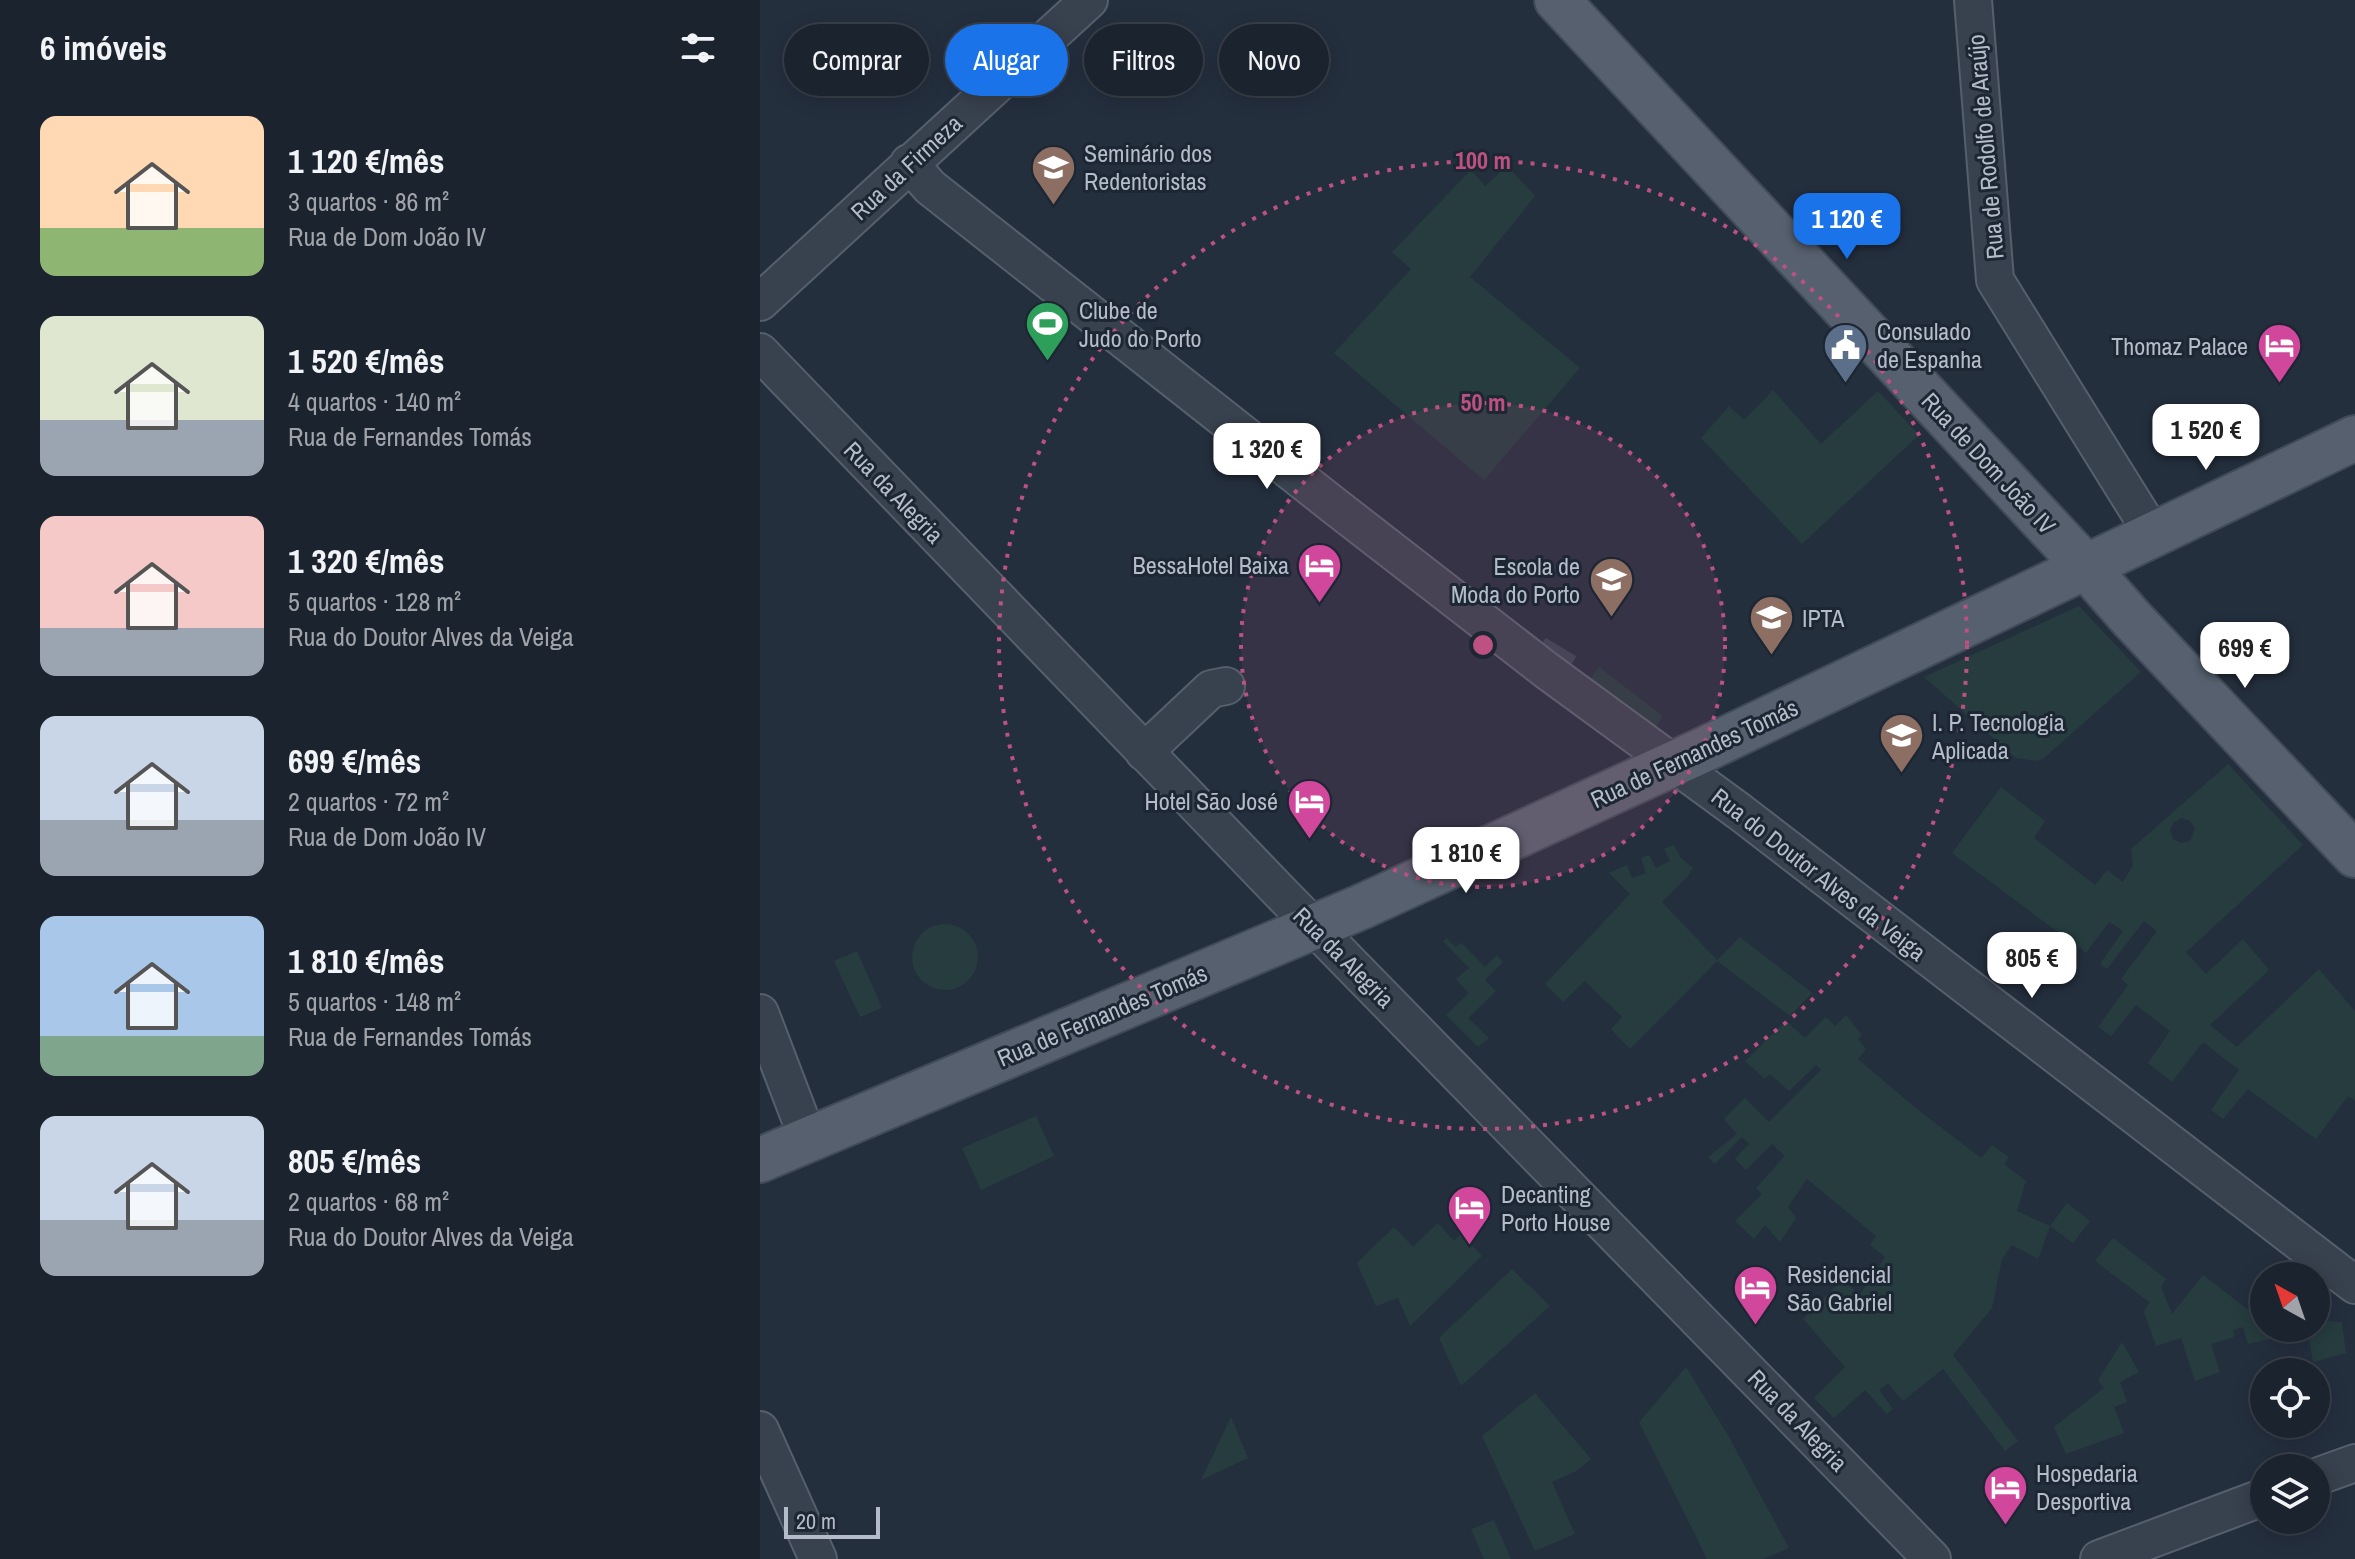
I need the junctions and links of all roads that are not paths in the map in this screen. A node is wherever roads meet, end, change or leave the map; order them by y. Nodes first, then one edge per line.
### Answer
1 (1089, 0) edge
2 (1557, 0) edge
3 (1973, 0) edge
4 (909, 163) junction
5 (760, 302) edge
6 (760, 352) edge
7 (2355, 438) edge
8 (2154, 536) junction
9 (2087, 568) junction
10 (1216, 683) dead end
11 (1144, 752) junction
12 (1674, 763) junction
13 (2355, 855) edge
14 (1314, 927) junction
15 (760, 1013) edge
16 (808, 1139) junction
17 (760, 1160) edge
18 (2355, 1285) edge
19 (760, 1430) edge
20 (2355, 1463) edge
21 (2330, 1472) edge
22 (2250, 1502) edge
23 (818, 1559) edge
24 (1932, 1559) edge
25 (2099, 1559) edge

1 - 4 street, Rua da Firmeza
2 - 9 main road, Rua de Dom João IV
3 - 8 street, Rua de Rodolfo de Araújo
4 - 5 street, Rua da Firmeza
4 - 12 street, Rua do Doutor Alves da Veiga
6 - 11 street, Rua da Alegria
7 - 8 main road, Rua de Fernandes Tomás
8 - 9 main road, Rua de Fernandes Tomás
9 - 12 main road, Rua de Fernandes Tomás
9 - 13 main road, Rua de Dom João IV
10 - 11 street
11 - 14 street, Rua da Alegria
12 - 14 main road, Rua de Fernandes Tomás
12 - 18 street, Rua do Doutor Alves da Veiga
14 - 16 main road, Rua de Fernandes Tomás
14 - 24 street, Rua da Alegria
15 - 16 street
16 - 17 main road, Rua de Fernandes Tomás
19 - 23 street
20 - 21 street
22 - 25 street

